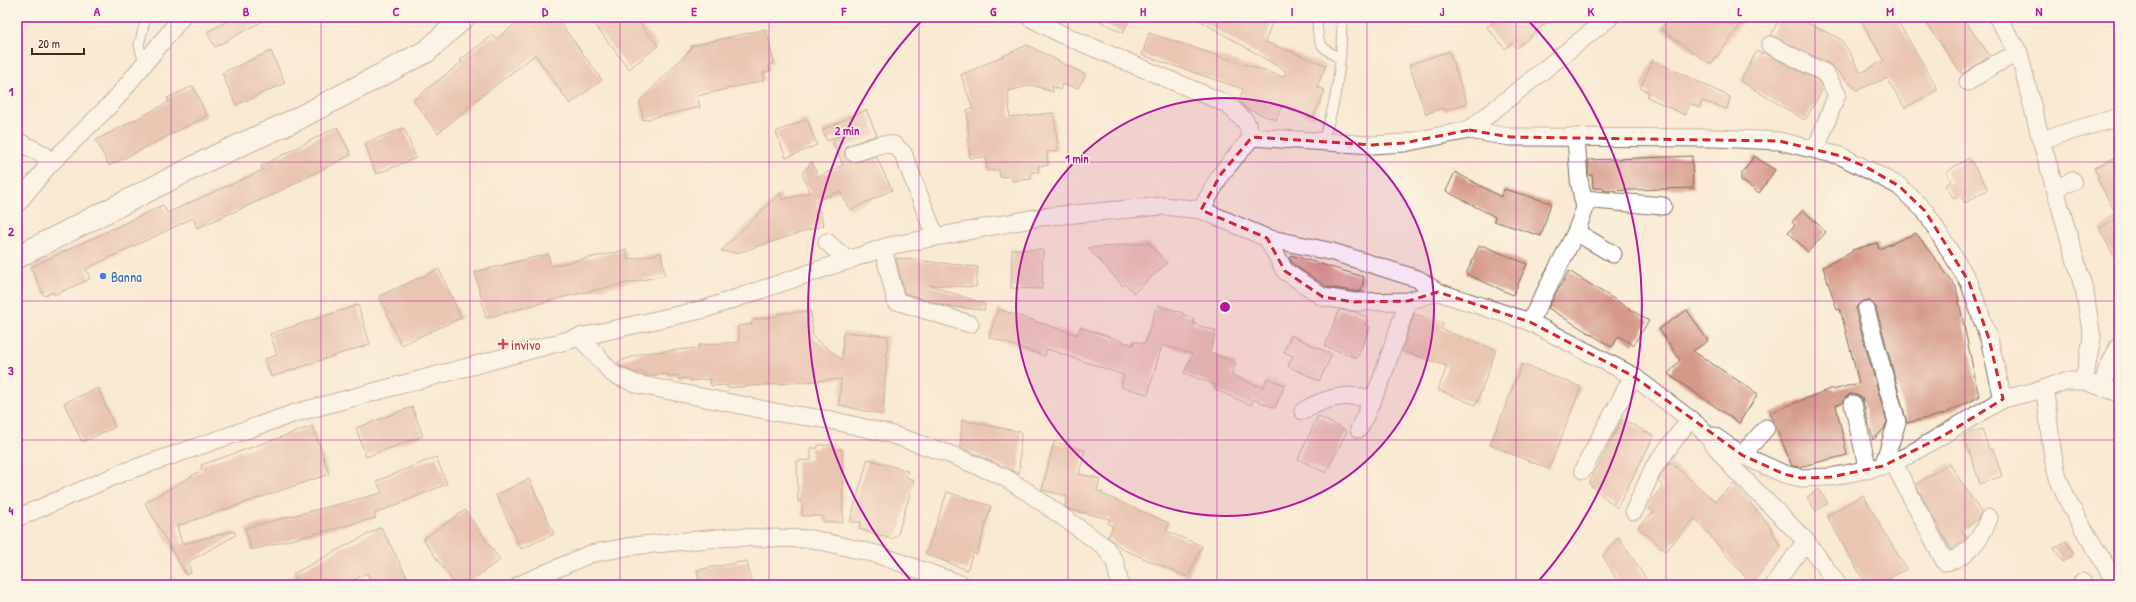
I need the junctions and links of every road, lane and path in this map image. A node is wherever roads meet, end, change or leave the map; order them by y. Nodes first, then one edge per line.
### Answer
1 (146, 17) edge
2 (182, 17) edge
3 (464, 17) edge
4 (1029, 17) edge
5 (1342, 17) edge
6 (1610, 17) edge
7 (1997, 17) edge
8 (1317, 23) dead end
9 (1770, 45) dead end
10 (2020, 53) junction
11 (1340, 60) junction
12 (144, 63) junction
13 (1968, 82) dead end
14 (2119, 117) edge
15 (1469, 130) junction
16 (1252, 137) junction
17 (1576, 137) junction
18 (2042, 140) junction
19 (17, 141) edge
20 (1322, 142) junction
21 (1816, 149) junction
22 (854, 153) dead end
23 (48, 166) junction
24 (2073, 181) dead end
25 (2055, 188) junction
26 (1583, 199) junction
27 (17, 204) edge
28 (1663, 206) dead end
29 (1201, 210) junction
30 (1576, 232) junction
31 (935, 236) junction
32 (1267, 238) junction
33 (826, 242) dead end
34 (883, 248) junction
35 (1613, 254) dead end
36 (17, 257) edge
37 (848, 261) junction
38 (1438, 292) junction
39 (1408, 301) junction
40 (1866, 310) dead end
41 (1530, 322) junction
42 (970, 324) dead end
43 (580, 337) junction
44 (2119, 345) edge
45 (1633, 376) junction
46 (2084, 381) junction
47 (2103, 387) junction
48 (2044, 389) junction
49 (2119, 393) edge
50 (1373, 399) junction
51 (2003, 399) junction
52 (1853, 404) dead end
53 (1303, 411) dead end
54 (1695, 423) junction
55 (1766, 428) dead end
56 (1359, 429) dead end
57 (1742, 455) junction
58 (1881, 466) junction
59 (1583, 470) dead end
60 (1634, 511) dead end
61 (17, 518) edge
62 (1989, 518) dead end
63 (1806, 541) junction
64 (1832, 582) edge
65 (519, 585) edge
66 (963, 585) edge
67 (1120, 585) edge
68 (1774, 585) edge
69 (2117, 585) edge

1 - 12 lane
2 - 12 street
3 - 36 main road
4 - 16 street
5 - 11 lane
6 - 15 street
7 - 10 street
8 - 11 lane
9 - 21 street
10 - 13 street
10 - 18 street
11 - 20 lane
12 - 23 street
14 - 18 street
15 - 17 street
15 - 20 street
16 - 20 street
16 - 29 street
17 - 21 street
17 - 26 street
18 - 25 street
19 - 23 street
21 - 51 street
22 - 31 street
23 - 27 street
24 - 25 street
25 - 46 street
26 - 28 street
26 - 30 street
29 - 31 street
29 - 32 street
30 - 35 street
30 - 41 street
31 - 34 street
32 - 38 street
32 - 39 street
33 - 37 street
34 - 37 street
34 - 42 street
37 - 43 street
38 - 39 street
38 - 41 street
39 - 50 street
40 - 58 street
41 - 45 street
43 - 61 street
43 - 67 street
44 - 47 street
45 - 54 street
45 - 59 street
46 - 47 street
46 - 48 street
47 - 49 street
48 - 51 street
48 - 69 street
50 - 53 street
50 - 56 street
51 - 58 street
52 - 58 street
54 - 57 street
54 - 60 street
54 - 63 street
55 - 57 street
57 - 58 street
58 - 62 street
63 - 64 street
63 - 68 street
65 - 66 street

